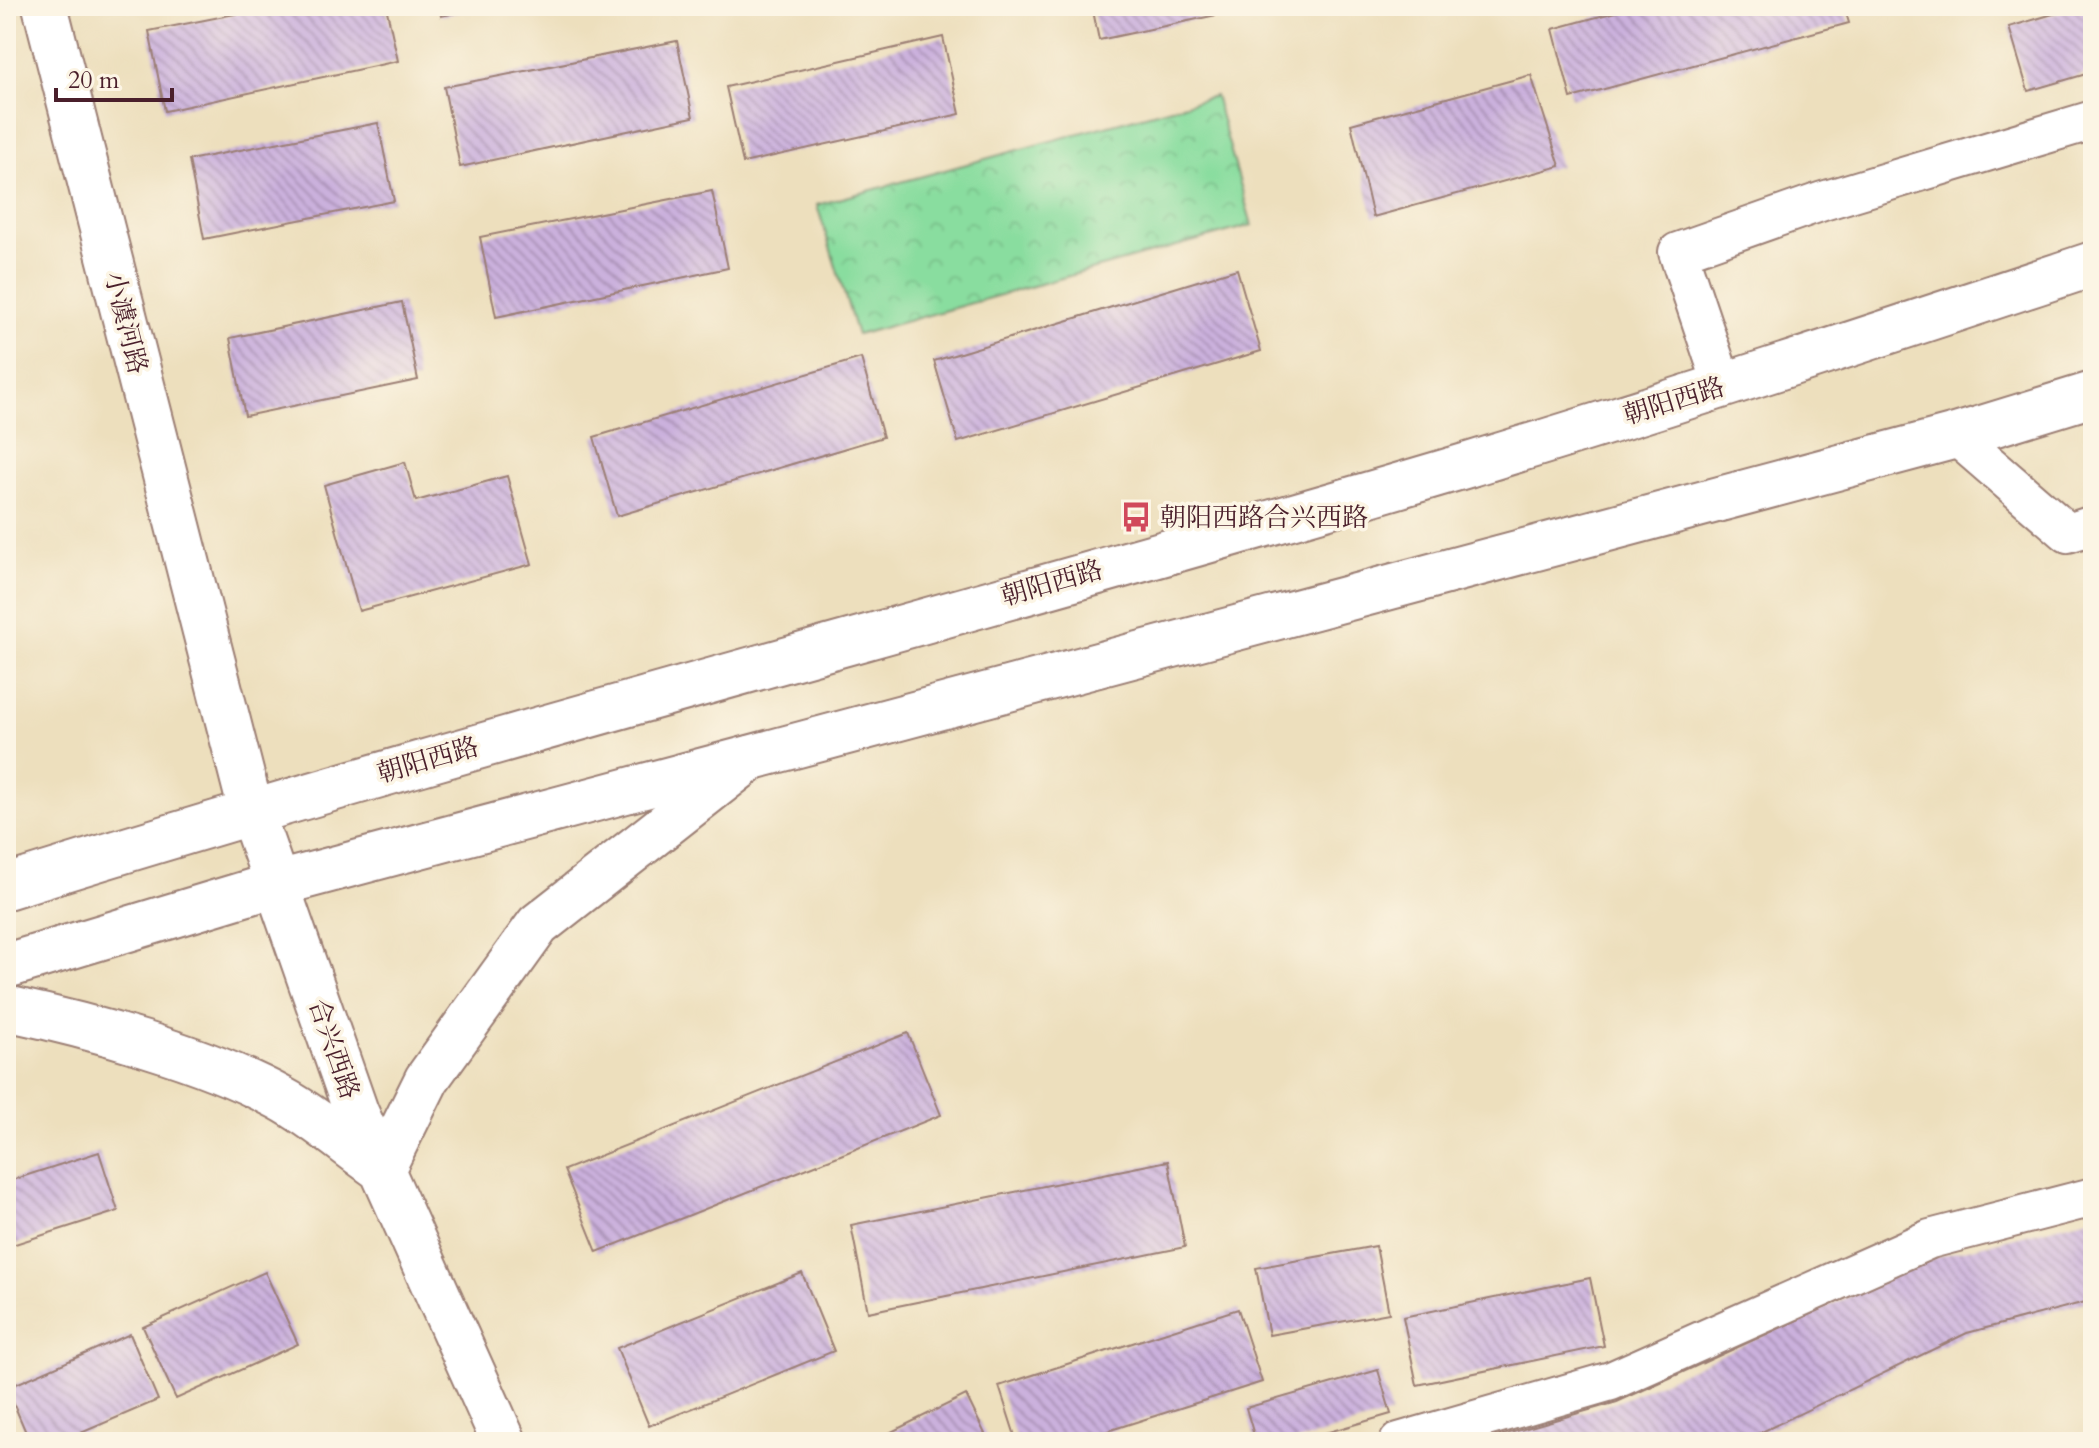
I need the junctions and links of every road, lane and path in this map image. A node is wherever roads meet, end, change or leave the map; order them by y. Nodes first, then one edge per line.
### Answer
1 (45, 6) edge
2 (2093, 120) edge
3 (2093, 264) edge
4 (1723, 386) junction
5 (2093, 394) edge
6 (1956, 436) junction
7 (2093, 525) edge
8 (207, 640) joint
9 (751, 758) junction
10 (251, 811) junction
11 (277, 884) junction
12 (6, 887) edge
13 (6, 966) edge
14 (6, 1008) edge
15 (382, 1170) junction
16 (2093, 1197) edge
17 (504, 1442) edge
18 (1399, 1442) edge

1 - 8 main road, 小澞河路
2 - 4 street
3 - 4 main road, 朝阳西路
4 - 10 main road, 朝阳西路
5 - 6 main road
6 - 7 street
6 - 9 main road
8 - 10 main road, 合兴西路
9 - 11 main road
9 - 15 main road
10 - 11 main road, 合兴西路
10 - 12 main road, 朝阳西路
11 - 13 main road
11 - 15 main road, 合兴西路
14 - 15 main road
15 - 17 main road, 合兴西路
16 - 18 street

